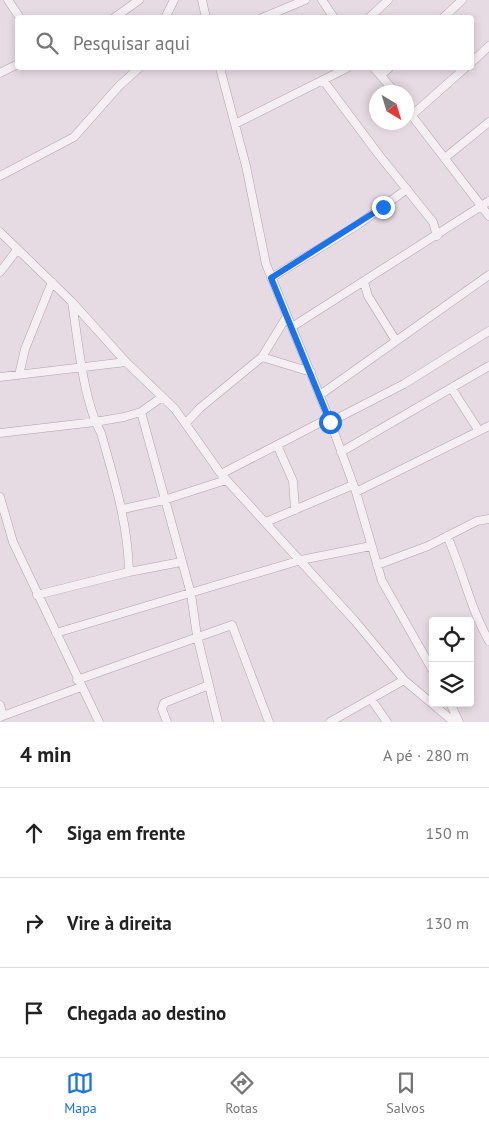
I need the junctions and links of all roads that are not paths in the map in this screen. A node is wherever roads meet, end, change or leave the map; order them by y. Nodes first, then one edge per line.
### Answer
1 (8, 0) edge
2 (139, 0) edge
3 (174, 0) edge
4 (202, 0) edge
5 (305, 0) edge
6 (322, 0) edge
7 (388, 0) edge
8 (462, 0) edge
9 (18, 15) edge
10 (118, 15) edge
11 (166, 15) edge
12 (205, 15) edge
13 (269, 15) edge
14 (332, 15) edge
15 (372, 15) edge
16 (446, 15) edge
17 (489, 46) edge
18 (474, 60) edge
19 (15, 66) edge
20 (137, 70) edge
21 (221, 70) edge
22 (343, 70) edge
23 (376, 70) edge
24 (387, 70) edge
25 (463, 70) edge
26 (0, 73) edge
27 (381, 76) junction
28 (323, 80) junction
29 (389, 85) edge
30 (414, 112) edge
31 (414, 117) edge
32 (489, 122) edge
33 (235, 124) junction
34 (446, 157) junction
35 (0, 176) edge
36 (407, 189) junction
37 (489, 201) edge
38 (481, 206) junction
39 (489, 216) edge
40 (433, 222) junction
41 (451, 224) junction
42 (0, 232) edge
43 (437, 236) junction
44 (17, 250) junction
45 (0, 272) edge
46 (489, 275) edge
47 (271, 278) junction
48 (52, 282) junction
49 (364, 282) junction
50 (72, 302) junction
51 (287, 316) junction
52 (292, 327) junction
53 (489, 331) edge
54 (396, 341) junction
55 (262, 357) junction
56 (126, 362) junction
57 (489, 366) edge
58 (82, 367) junction
59 (311, 372) junction
60 (18, 375) junction
61 (0, 377) edge
62 (452, 389) junction
63 (320, 395) junction
64 (162, 396) junction
65 (140, 412) junction
66 (330, 420) junction
67 (95, 422) junction
68 (186, 423) junction
69 (489, 426) edge
70 (479, 431) junction
71 (0, 433) edge
72 (277, 445) junction
73 (341, 452) junction
74 (223, 477) junction
75 (354, 488) junction
76 (0, 497) edge
77 (164, 500) junction
78 (123, 510) junction
79 (295, 510) junction
80 (3, 517) edge
81 (489, 518) edge
82 (266, 522) junction
83 (447, 536) junction
84 (371, 546) junction
85 (301, 560) junction
86 (180, 562) junction
87 (377, 565) junction
88 (129, 572) junction
89 (191, 594) junction
90 (37, 595) junction
91 (56, 633) junction
92 (197, 636) junction
93 (489, 641) edge
94 (429, 664) edge
95 (404, 680) junction
96 (79, 684) junction
97 (209, 685) junction
98 (372, 699) junction
99 (0, 705) edge
100 (452, 707) edge
101 (2, 716) edge
102 (99, 722) edge
103 (167, 722) edge
104 (218, 722) edge
105 (268, 722) edge
106 (330, 722) edge
107 (387, 722) edge
108 (454, 722) edge
109 (459, 722) edge

1 - 9 street
2 - 10 street
3 - 11 street
4 - 12 street
5 - 13 street
6 - 14 street
7 - 15 street
8 - 16 street
17 - 18 street
19 - 26 street
20 - 35 street
21 - 33 street
22 - 28 street
23 - 27 street
24 - 27 street
25 - 30 street
27 - 29 street
28 - 33 street
28 - 36 street
31 - 34 street
32 - 34 street
33 - 47 street
34 - 38 street
36 - 40 street
36 - 47 street
37 - 38 street
38 - 39 street
38 - 41 street
40 - 41 street
40 - 43 street
41 - 43 street
42 - 44 street
43 - 49 street
44 - 45 street
44 - 48 street
46 - 54 street
47 - 51 street
48 - 50 street
48 - 60 street
49 - 52 street
49 - 54 street
50 - 56 street
50 - 58 street
51 - 52 street
51 - 55 street
52 - 59 street
53 - 66 street
54 - 63 street
55 - 59 street
55 - 68 street
56 - 58 street
56 - 64 street
57 - 62 street
58 - 60 street
58 - 67 street
59 - 63 street
60 - 61 street
62 - 70 street
62 - 73 street
63 - 66 street
64 - 65 street
64 - 68 street
65 - 67 street
65 - 77 street
66 - 72 street
66 - 73 street
67 - 71 street
67 - 78 street
68 - 74 street
69 - 70 street
70 - 75 street
72 - 74 street
72 - 79 street
73 - 75 street
74 - 77 street
74 - 82 street
75 - 79 street
75 - 84 street
76 - 80 street
77 - 78 street
77 - 86 street
78 - 88 street
79 - 82 street
80 - 90 street
81 - 83 street
82 - 85 street
83 - 87 street
83 - 93 street
84 - 85 street
84 - 87 street
85 - 89 street
85 - 95 street
86 - 88 street
86 - 89 street
87 - 94 street
88 - 90 street
89 - 91 street
89 - 92 street
90 - 91 street
91 - 96 street
92 - 96 street
92 - 97 street
92 - 105 street
95 - 98 street
95 - 108 street
96 - 101 street
96 - 102 street
97 - 103 street
97 - 104 street
98 - 106 street
98 - 107 street
99 - 101 street
100 - 109 street

